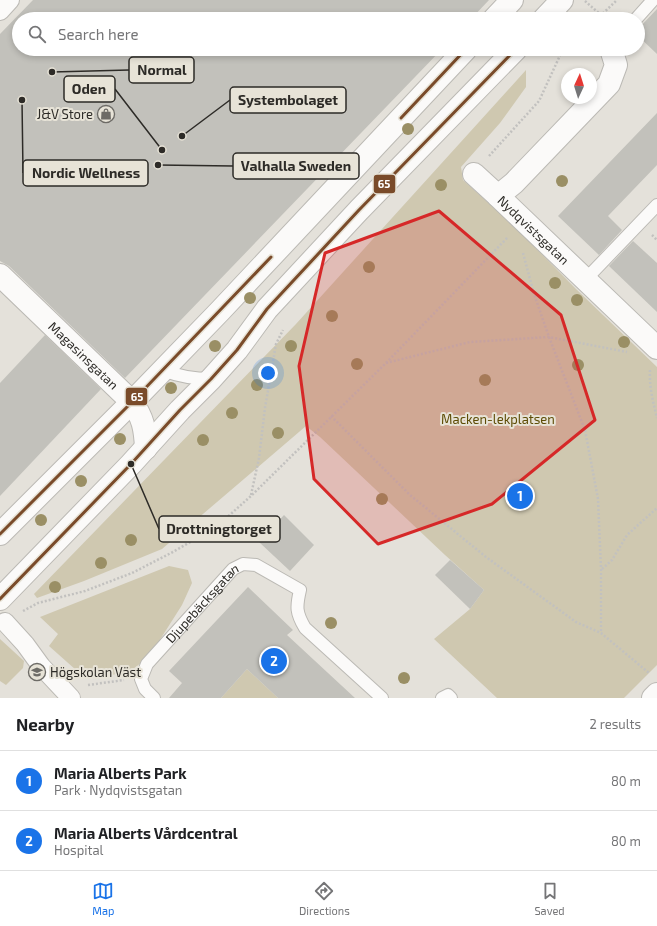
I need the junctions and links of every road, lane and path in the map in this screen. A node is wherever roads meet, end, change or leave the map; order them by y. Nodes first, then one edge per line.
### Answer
1 (10, 0) edge
2 (562, 0) edge
3 (585, 0) edge
4 (617, 0) edge
5 (653, 0) edge
6 (0, 11) edge
7 (551, 12) edge
8 (598, 12) edge
9 (604, 12) edge
10 (642, 12) edge
11 (459, 56) edge
12 (497, 56) edge
13 (510, 56) edge
14 (560, 56) edge
15 (613, 56) edge
16 (491, 76) junction
17 (474, 174) joint
18 (498, 196) junction
19 (657, 206) edge
20 (511, 234) dead end
21 (0, 275) edge
22 (586, 280) junction
23 (534, 294) dead end
24 (285, 324) dead end
25 (549, 338) junction
26 (629, 353) dead end
27 (653, 356) edge
28 (386, 363) junction
29 (162, 370) junction
30 (211, 379) junction
31 (132, 402) junction
32 (331, 416) junction
33 (657, 418) edge
34 (146, 448) junction
35 (251, 496) junction
36 (657, 508) edge
37 (0, 534) edge
38 (601, 569) junction
39 (0, 599) edge
40 (5, 622) joint
41 (601, 633) junction
42 (141, 680) junction
43 (654, 685) edge
44 (67, 693) edge
45 (154, 698) edge
46 (382, 698) edge
47 (442, 698) edge
48 (451, 698) edge
49 (653, 698) edge

1 - 6 street
2 - 7 street
3 - 8 path
4 - 9 path
5 - 10 lane
11 - 29 street
12 - 16 lane
13 - 16 street
14 - 17 path
15 - 18 street, Nydqvistsgatan
16 - 30 street
17 - 18 street
18 - 22 street, Nydqvistsgatan
19 - 22 lane
20 - 28 path
21 - 31 street, Magasinsgatan
22 - 27 street, Nydqvistsgatan
23 - 25 path
24 - 35 path
25 - 26 path
25 - 28 path
25 - 38 path
27 - 33 path
28 - 32 path
29 - 30 lane
29 - 31 street
30 - 34 street
31 - 34 street, Magasinsgatan
31 - 37 street
32 - 35 path
32 - 41 path
34 - 39 street
35 - 40 path
36 - 38 path
38 - 41 path
40 - 44 street
41 - 43 path
42 - 44 path
42 - 45 lane
42 - 46 lane, Djupebäcksgatan
43 - 49 street
47 - 48 lane

